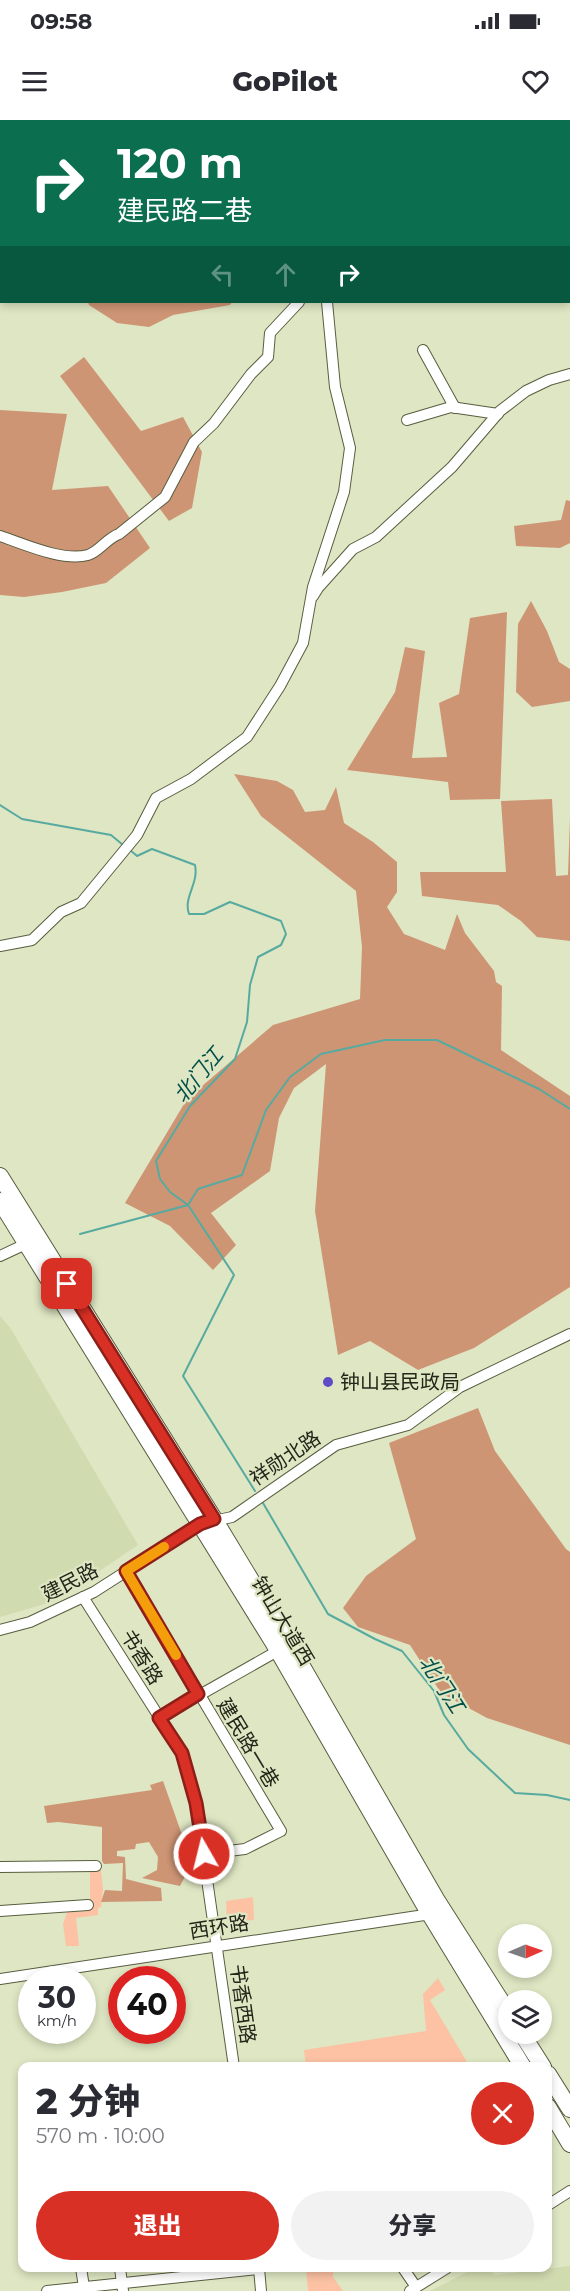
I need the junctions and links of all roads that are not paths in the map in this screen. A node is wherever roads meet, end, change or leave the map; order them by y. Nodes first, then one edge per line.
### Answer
1 (298, 303) edge
2 (327, 303) edge
3 (423, 350) dead end
4 (570, 374) edge
5 (455, 408) junction
6 (498, 414) junction
7 (406, 420) dead end
8 (0, 536) edge
9 (310, 602) junction
10 (0, 946) edge
11 (0, 1176) edge
12 (0, 1201) edge
13 (32, 1241) junction
14 (0, 1256) edge
15 (570, 1334) edge
16 (207, 1522) junction
17 (126, 1571) junction
18 (83, 1597) junction
19 (0, 1630) edge
20 (284, 1648) junction
21 (198, 1694) junction
22 (159, 1718) junction
23 (204, 1854) junction
24 (96, 1866) dead end
25 (0, 1867) edge
26 (88, 1905) dead end
27 (436, 1910) junction
28 (0, 1911) edge
29 (216, 1946) junction
30 (0, 1979) edge
31 (498, 1998) edge
32 (528, 2044) edge
33 (233, 2062) edge
34 (520, 2062) edge
35 (540, 2062) edge
36 (552, 2080) edge
37 (570, 2109) edge
38 (552, 2114) edge
39 (570, 2144) edge
40 (570, 2191) edge
41 (552, 2202) edge
42 (82, 2272) edge
43 (120, 2272) edge
44 (187, 2272) edge
45 (259, 2272) edge
46 (405, 2272) edge
47 (441, 2272) edge
48 (84, 2287) junction
49 (122, 2288) edge
50 (413, 2289) edge
51 (47, 2291) edge
52 (261, 2291) edge

1 - 8 street
2 - 9 street
3 - 5 street
4 - 6 street
5 - 6 street
5 - 7 street
6 - 9 street
9 - 10 street
11 - 13 highway, 钟山大道西
12 - 13 highway, 钟山大道西
13 - 14 street
13 - 16 highway, 钟山大道西
15 - 16 street, 祥勋北路
16 - 17 street, 建民路
16 - 20 highway, 钟山大道西
17 - 18 street, 建民路
17 - 21 street, 建民路一巷
18 - 19 street, 建民路
18 - 22 street, 书香路
20 - 21 street
20 - 27 highway, 钟山大道西
21 - 22 street
21 - 23 street, 建民路一巷
22 - 23 street, 书香路
23 - 29 street, 书香路
24 - 25 street
26 - 28 street
27 - 29 street, 西环路
27 - 31 highway, 钟山大道西
27 - 34 highway, 钟山大道西
29 - 30 street, 西环路
29 - 33 street, 书香西路
32 - 35 highway
36 - 37 highway
38 - 39 highway
40 - 41 street
42 - 48 street
43 - 49 street
44 - 49 street
45 - 52 street
46 - 50 street
47 - 50 street
48 - 49 street
48 - 51 street

